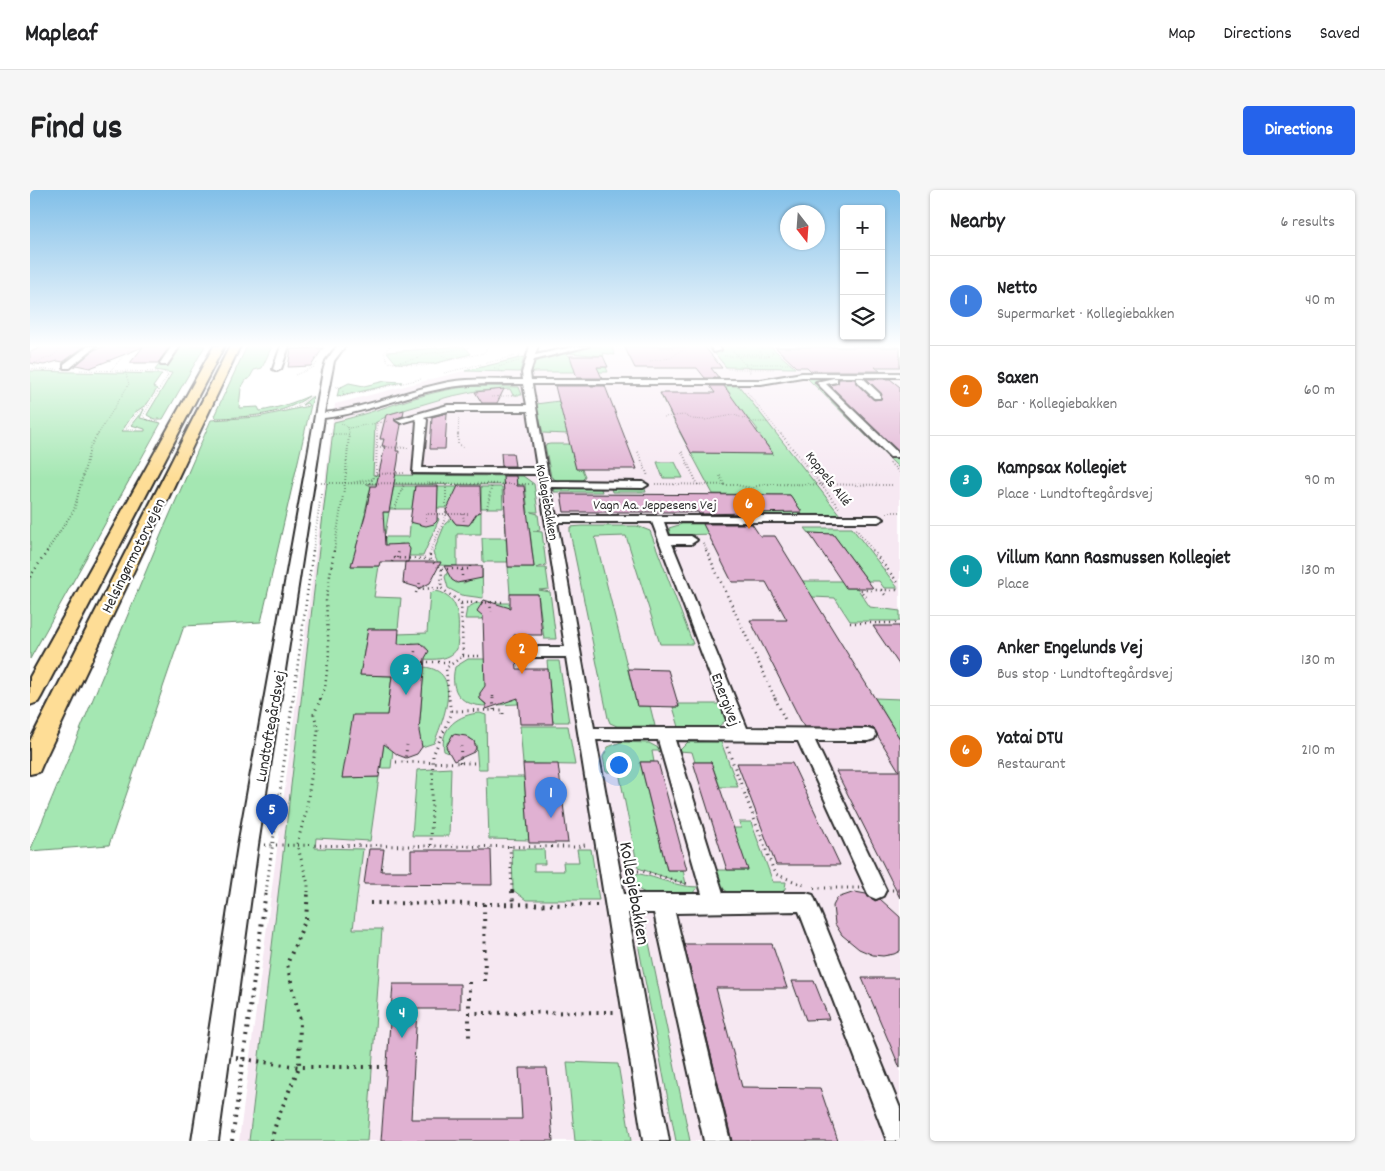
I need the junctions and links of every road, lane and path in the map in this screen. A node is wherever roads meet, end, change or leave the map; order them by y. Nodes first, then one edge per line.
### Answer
1 (125, 390) edge
2 (158, 390) edge
3 (207, 390) edge
4 (211, 390) edge
5 (328, 390) edge
6 (343, 390) edge
7 (369, 390) edge
8 (430, 390) edge
9 (529, 390) edge
10 (828, 390) edge
11 (871, 390) edge
12 (747, 391) dead end
13 (311, 396) dead end
14 (344, 396) junction
15 (877, 396) dead end
16 (340, 397) dead end
17 (149, 404) junction
18 (308, 405) dead end
19 (459, 407) junction
20 (296, 408) junction
21 (532, 408) junction
22 (416, 416) junction
23 (664, 417) dead end
24 (346, 418) dead end
25 (214, 419) dead end
26 (326, 420) junction
27 (401, 420) joint
28 (159, 421) dead end
29 (771, 422) junction
30 (377, 424) junction
31 (348, 428) junction
32 (139, 429) dead end
33 (323, 434) junction
34 (349, 434) junction
35 (377, 447) junction
36 (463, 447) dead end
37 (419, 448) junction
38 (638, 452) dead end
39 (682, 452) dead end
40 (894, 455) dead end
41 (894, 467) dead end
42 (900, 467) edge
43 (417, 471) junction
44 (448, 471) junction
45 (376, 474) junction
46 (720, 476) dead end
47 (544, 478) junction
48 (374, 479) junction
49 (714, 481) dead end
50 (319, 483) junction
51 (345, 483) junction
52 (350, 484) junction
53 (369, 484) junction
54 (404, 484) junction
55 (446, 484) junction
56 (492, 484) junction
57 (643, 484) dead end
58 (724, 484) junction
59 (820, 484) junction
60 (698, 485) junction
61 (716, 485) junction
62 (894, 485) dead end
63 (487, 508) dead end
64 (395, 509) dead end
65 (463, 514) junction
66 (470, 514) dead end
67 (446, 515) junction
68 (849, 519) junction
69 (878, 519) dead end
70 (551, 520) junction
71 (657, 520) junction
72 (426, 521) dead end
73 (464, 522) dead end
74 (696, 539) joint
75 (665, 540) junction
76 (399, 550) dead end
77 (397, 558) junction
78 (428, 559) junction
79 (392, 562) dead end
80 (470, 566) dead end
81 (441, 569) junction
82 (462, 569) junction
83 (30, 576) edge
84 (462, 578) dead end
85 (420, 580) dead end
86 (900, 584) edge
87 (441, 588) junction
88 (420, 589) junction
89 (881, 590) junction
90 (900, 590) edge
91 (416, 593) dead end
92 (886, 596) dead end
93 (866, 597) dead end
94 (492, 601) junction
95 (503, 602) dead end
96 (461, 604) junction
97 (491, 612) dead end
98 (850, 623) dead end
99 (900, 623) edge
100 (415, 651) dead end
101 (529, 652) dead end
102 (573, 652) junction
103 (463, 656) junction
104 (481, 656) dead end
105 (414, 662) junction
106 (455, 662) junction
107 (410, 669) dead end
108 (30, 696) edge
109 (493, 696) dead end
110 (494, 710) junction
111 (451, 711) junction
112 (503, 715) dead end
113 (587, 734) junction
114 (665, 734) junction
115 (722, 734) junction
116 (741, 735) junction
117 (868, 735) dead end
118 (798, 736) junction
119 (407, 745) dead end
120 (461, 746) dead end
121 (396, 762) dead end
122 (405, 762) junction
123 (433, 763) junction
124 (460, 763) junction
125 (476, 763) dead end
126 (30, 765) edge
127 (605, 839) junction
128 (296, 844) junction
129 (248, 845) junction
130 (274, 845) junction
131 (431, 845) junction
132 (510, 846) junction
133 (610, 871) junction
134 (876, 890) junction
135 (900, 890) edge
136 (713, 893) junction
137 (808, 895) junction
138 (370, 903) dead end
139 (662, 903) junction
140 (484, 904) junction
141 (513, 904) junction
142 (615, 904) junction
143 (469, 982) dead end
144 (485, 982) dead end
145 (634, 1012) junction
146 (469, 1014) junction
147 (469, 1038) dead end
148 (218, 1055) junction
149 (244, 1059) junction
150 (299, 1067) junction
151 (386, 1067) dead end
152 (205, 1141) edge
153 (232, 1141) edge
154 (272, 1141) edge
155 (656, 1141) edge
156 (718, 1141) edge
157 (900, 1141) edge

1 - 83 path
2 - 17 path
3 - 108 highway, Helsingørmotorvejen
4 - 126 highway, Helsingørmotorvejen
5 - 26 street, Lundtoftegårdsvej
6 - 14 path
7 - 14 path
8 - 26 street
9 - 21 street, Kollegiebakken
10 - 40 street
11 - 15 street
12 - 29 path, Koppels Allé
13 - 20 path
14 - 16 path
17 - 28 path
17 - 32 path
18 - 20 path
19 - 21 street
19 - 22 street
19 - 36 path
20 - 25 path
21 - 47 street, Kollegiebakken
22 - 27 street
22 - 37 street
23 - 29 path
24 - 31 path
26 - 33 street, Lundtoftegårdsvej
26 - 33 path
27 - 30 path
29 - 59 path, Koppels Allé
30 - 31 path
30 - 35 path
31 - 34 path
33 - 34 path
33 - 50 street, Lundtoftegårdsvej
34 - 51 path
35 - 37 path
35 - 45 path
37 - 43 street
38 - 60 path
39 - 60 path
41 - 42 path
43 - 44 street
43 - 45 path
44 - 47 street
44 - 55 path
45 - 48 path
46 - 58 path
47 - 56 path
47 - 57 street
47 - 70 street, Kollegiebakken
48 - 52 path
48 - 53 path
49 - 61 path
50 - 51 path
50 - 129 street, Lundtoftegårdsvej
50 - 130 path
51 - 52 path
51 - 128 path
52 - 53 path
53 - 54 path
54 - 55 path
54 - 64 path
55 - 56 path
55 - 67 path
56 - 63 path
58 - 59 path
58 - 61 path
59 - 62 path
59 - 68 path, Koppels Allé
60 - 61 path
65 - 66 path
65 - 67 path
65 - 73 path
67 - 72 path
67 - 78 path
68 - 69 street, Vagn Aa. Jeppesens Vej
68 - 71 street, Vagn Aa. Jeppesens Vej
68 - 86 path, Koppels Allé
70 - 71 street, Vagn Aa. Jeppesens Vej
70 - 102 street, Kollegiebakken
71 - 75 street, Energivej
74 - 75 street
74 - 118 path
75 - 116 street, Energivej
76 - 77 path
77 - 78 path
77 - 79 path
78 - 81 path
80 - 82 path
81 - 82 path
81 - 87 path
82 - 84 path
85 - 88 path
87 - 88 path
87 - 96 path
88 - 91 path
89 - 90 path
89 - 92 path
89 - 93 path
94 - 95 path
94 - 96 path
94 - 97 path
96 - 103 path
98 - 99 path
100 - 105 path
101 - 102 street
102 - 113 street, Kollegiebakken
103 - 104 path
103 - 106 path
105 - 106 path
105 - 107 path
106 - 111 path
109 - 110 path
110 - 111 path
110 - 112 path
111 - 123 path
113 - 114 street, Energivej
113 - 127 street, Kollegiebakken
114 - 115 street, Energivej
114 - 136 street
115 - 116 street, Energivej
115 - 137 path
116 - 118 street
117 - 118 street
118 - 134 street
119 - 122 path
120 - 124 path
121 - 122 path
122 - 123 path
123 - 124 path
123 - 131 path
124 - 125 path
127 - 132 path
127 - 133 street, Kollegiebakken
128 - 130 path
128 - 131 path
128 - 150 path
129 - 130 path
129 - 148 street, Lundtoftegårdsvej
130 - 149 path
131 - 132 path
132 - 141 path
133 - 136 path
133 - 142 street, Kollegiebakken
134 - 135 path
134 - 137 path
136 - 137 street
136 - 139 street
137 - 157 street
138 - 140 path
139 - 142 street
139 - 156 street
140 - 141 path
140 - 144 path
141 - 142 path
142 - 145 street, Kollegiebakken
143 - 146 path
145 - 146 path
145 - 155 street, Kollegiebakken
146 - 147 path
148 - 149 path
148 - 152 street, Lundtoftegårdsvej
149 - 150 path
149 - 153 path
150 - 151 path
150 - 154 path

